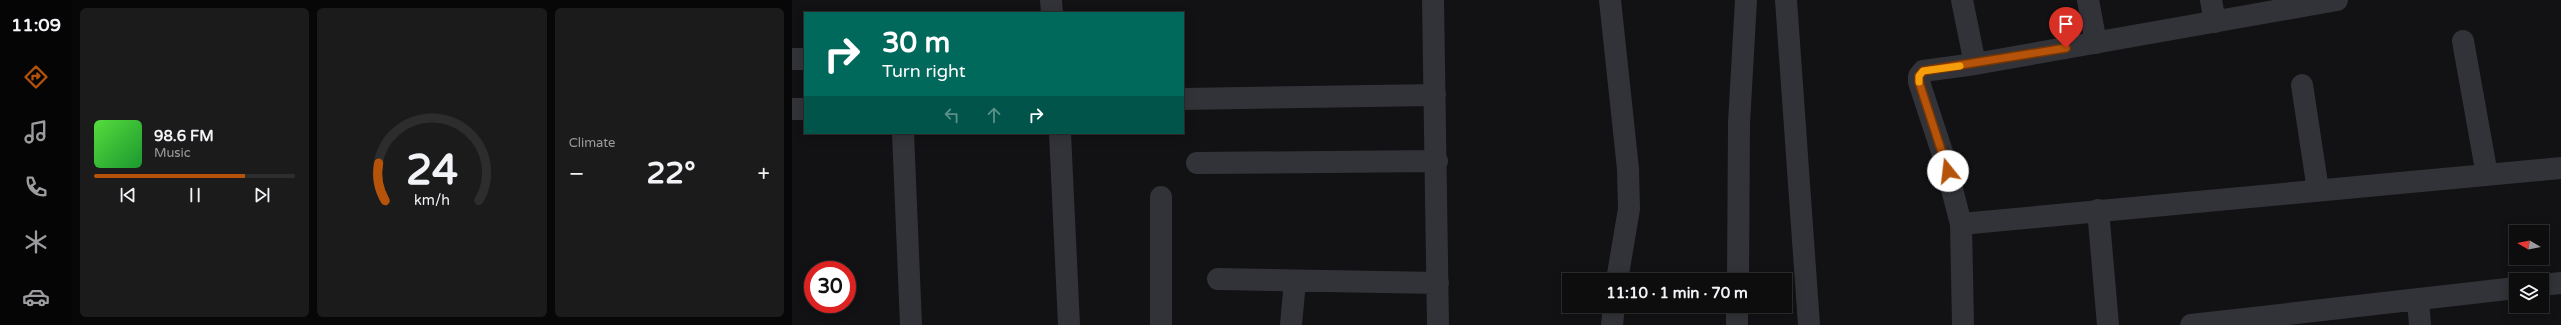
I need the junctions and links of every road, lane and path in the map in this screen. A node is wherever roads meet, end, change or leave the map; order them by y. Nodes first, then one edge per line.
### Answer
1 (1051, 0) edge
2 (1433, 0) edge
3 (1610, 0) edge
4 (1746, 0) edge
5 (1786, 0) edge
6 (1962, 0) edge
7 (2088, 0) edge
8 (2211, 0) edge
9 (2337, 0) edge
10 (1052, 12) edge
11 (2215, 22) junction
12 (2463, 42) dead end
13 (2096, 43) junction
14 (792, 59) edge
15 (804, 59) edge
16 (1975, 64) junction
17 (2302, 85) dead end
18 (1435, 95) junction
19 (1184, 99) edge
20 (792, 109) edge
21 (804, 109) edge
22 (904, 134) edge
23 (1060, 134) edge
24 (1437, 160) junction
25 (1197, 163) dead end
26 (2561, 168) edge
27 (2487, 175) junction
28 (2318, 190) junction
29 (1161, 197) dead end
30 (2098, 210) junction
31 (1961, 224) junction
32 (1618, 273) edge
33 (1738, 273) edge
34 (1218, 279) dead end
35 (1295, 281) junction
36 (1438, 283) junction
37 (2561, 283) edge
38 (2549, 284) edge
39 (2509, 289) edge
40 (2418, 300) junction
41 (1613, 313) edge
42 (1737, 313) edge
43 (2220, 324) edge
44 (911, 325) edge
45 (1069, 325) edge
46 (1161, 325) edge
47 (1291, 325) edge
48 (1438, 325) edge
49 (1612, 325) edge
50 (1737, 325) edge
51 (1809, 325) edge
52 (1963, 325) edge
53 (2108, 325) edge
54 (2191, 325) edge
55 (2420, 325) edge

1 - 10 street
2 - 18 street
3 - 32 street
4 - 33 street
5 - 51 street
6 - 16 street
7 - 13 street
8 - 11 street
9 - 11 street
11 - 13 street
12 - 27 street
13 - 16 street
14 - 15 street
16 - 31 street
17 - 28 street
18 - 19 street
18 - 24 street
20 - 21 street
22 - 44 street
23 - 45 street
24 - 25 street
24 - 36 street
26 - 27 street
27 - 28 street
28 - 30 street
29 - 46 street
30 - 31 street
30 - 53 street
31 - 52 street
34 - 35 street
35 - 36 street
35 - 47 street
36 - 48 street
37 - 38 street
39 - 40 street
40 - 43 street
40 - 55 street
41 - 49 street
42 - 50 street
43 - 54 street

